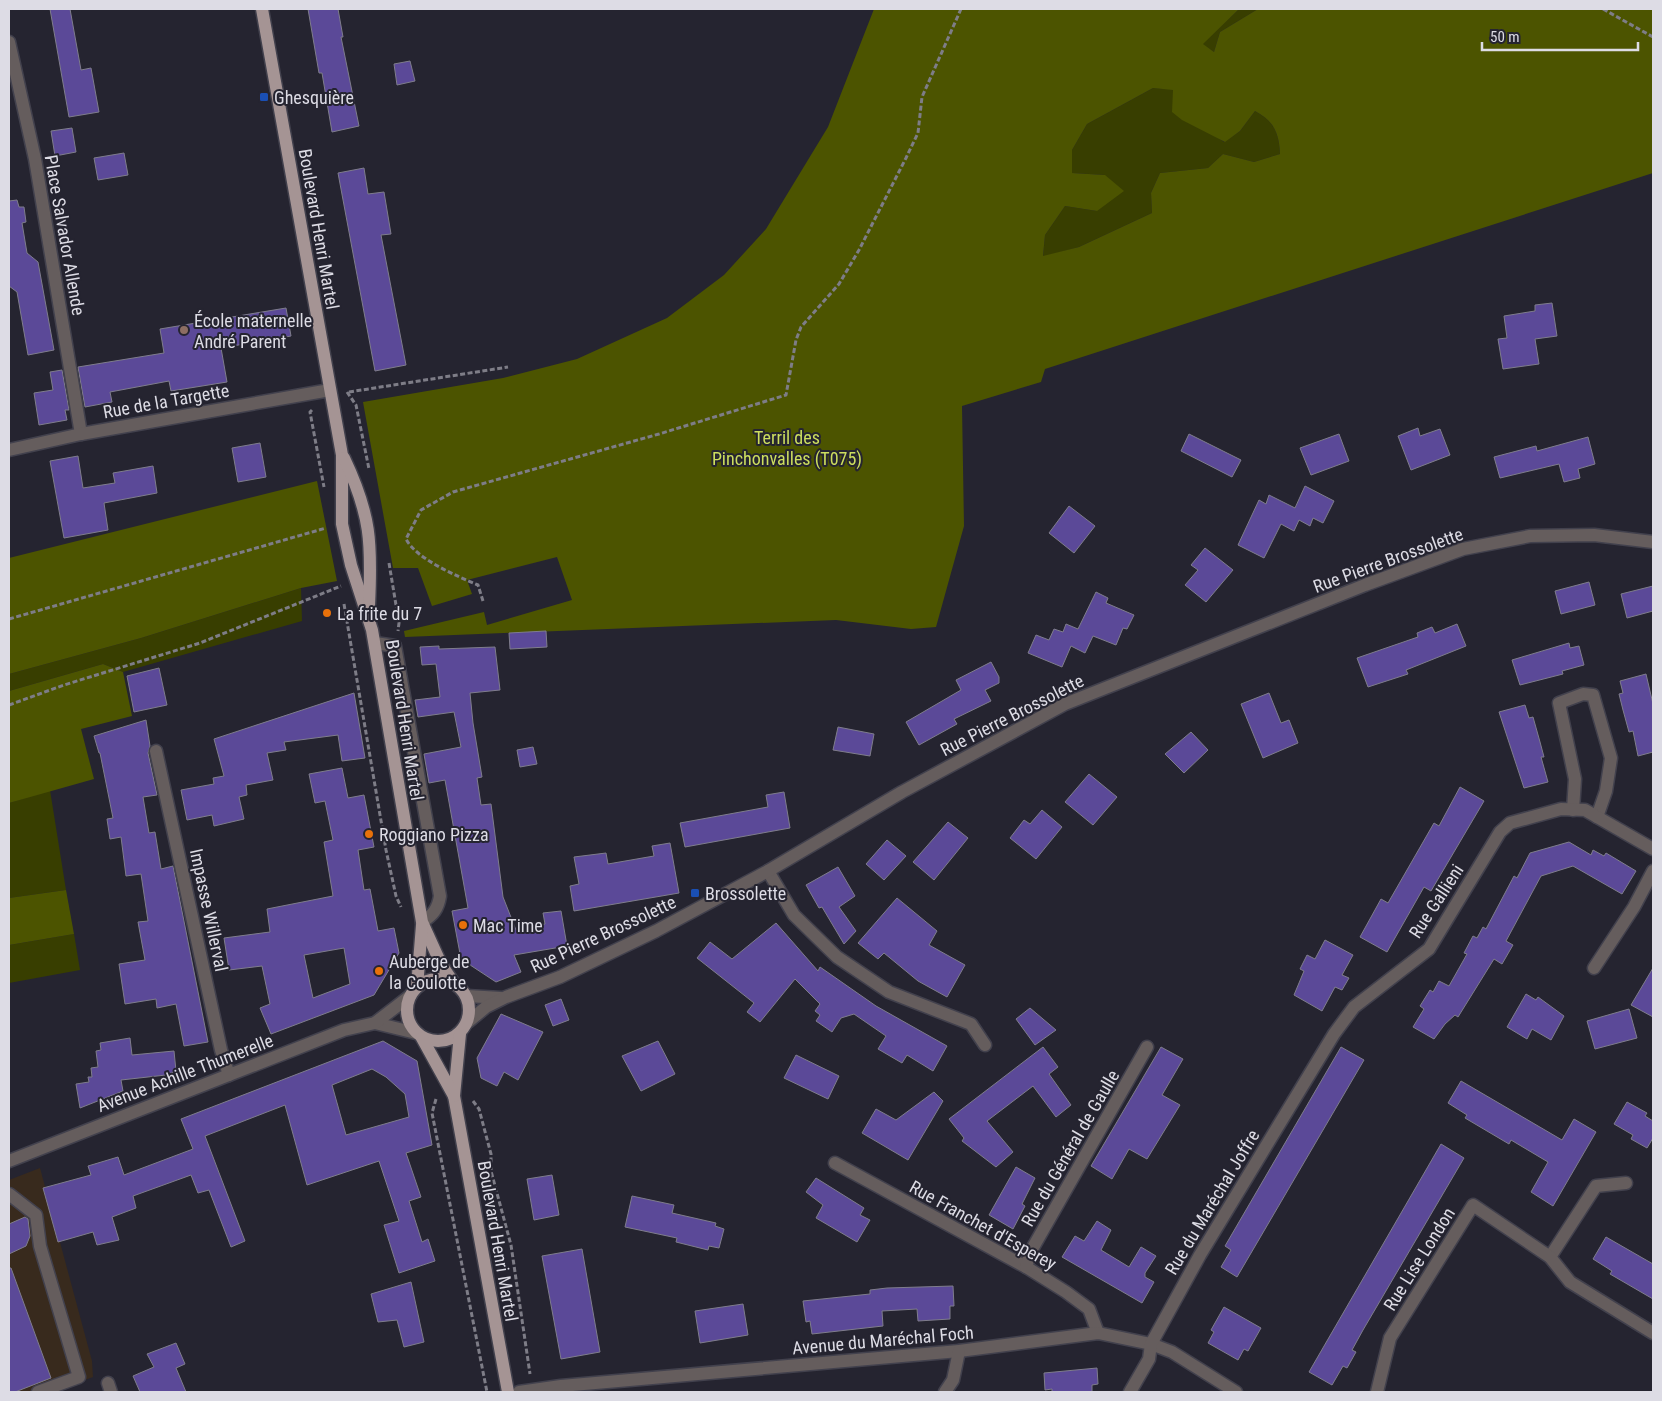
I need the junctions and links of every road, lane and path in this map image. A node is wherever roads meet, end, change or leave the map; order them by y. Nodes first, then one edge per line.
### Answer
1 (262, 9) edge
2 (961, 9) edge
3 (1603, 9) edge
4 (1653, 37) edge
5 (9, 42) edge
6 (508, 367) dead end
7 (331, 392) junction
8 (81, 434) junction
9 (9, 450) edge
10 (342, 455) junction
11 (324, 488) dead end
12 (325, 528) dead end
13 (1653, 542) edge
14 (340, 576) dead end
15 (341, 586) junction
16 (483, 601) dead end
17 (368, 613) junction
18 (9, 619) edge
19 (375, 643) junction
20 (9, 706) edge
21 (156, 751) dead end
22 (1574, 810) junction
23 (1597, 817) junction
24 (1653, 849) edge
25 (768, 870) junction
26 (1653, 871) edge
27 (422, 922) junction
28 (1594, 968) dead end
29 (453, 982) junction
30 (414, 992) junction
31 (466, 996) junction
32 (506, 997) junction
33 (376, 1022) junction
34 (468, 1022) junction
35 (460, 1034) junction
36 (1334, 1034) joint
37 (419, 1035) junction
38 (985, 1045) dead end
39 (1147, 1047) dead end
40 (229, 1075) junction
41 (454, 1096) junction
42 (480, 1109) dead end
43 (432, 1113) dead end
44 (9, 1161) edge
45 (835, 1163) dead end
46 (1626, 1183) dead end
47 (9, 1194) edge
48 (1550, 1257) junction
49 (1026, 1267) junction
50 (1098, 1333) junction
51 (1653, 1333) edge
52 (1151, 1344) junction
53 (959, 1351) junction
54 (534, 1391) junction
55 (38, 1392) edge
56 (487, 1392) edge
57 (508, 1392) edge
58 (519, 1392) edge
59 (945, 1392) edge
60 (1130, 1392) edge
61 (1236, 1392) edge
62 (1377, 1392) edge

1 - 7 main road, Boulevard Henri Martel
2 - 16 path
3 - 4 path
5 - 8 street, Place Salvador Allende
6 - 7 path
7 - 8 street, Rue de la Targette
7 - 10 main road, Boulevard Henri Martel
7 - 11 path
8 - 9 street, Rue de la Targette
10 - 17 main road, Boulevard Henri Martel
10 - 17 main road, Boulevard Henri Martel
12 - 18 path
13 - 25 street, Rue Pierre Brossolette
14 - 15 path
15 - 20 path
15 - 27 path
17 - 19 main road, Boulevard Henri Martel
19 - 27 main road, Boulevard Henri Martel
19 - 27 street
21 - 40 street, Impasse Willerval
22 - 23 street, Rue Gallieni
22 - 23 street
22 - 36 street, Rue Gallieni
23 - 24 street, Rue Gallieni
25 - 32 street, Rue Pierre Brossolette
25 - 38 street
26 - 28 street
27 - 29 main road, Boulevard Henri Martel
27 - 30 main road, Boulevard Henri Martel
29 - 30 main road
29 - 31 main road
30 - 33 street, Avenue Achille Thumerelle
30 - 37 main road
31 - 32 street, Rue Pierre Brossolette
31 - 34 main road
32 - 34 street, Rue Pierre Brossolette
33 - 37 street, Avenue Achille Thumerelle
33 - 40 street, Avenue Achille Thumerelle
34 - 35 main road
35 - 37 main road
35 - 41 main road, Boulevard Henri Martel
36 - 52 street, Rue du Maréchal Joffre
37 - 41 main road, Boulevard Henri Martel
39 - 49 street, Rue du Général de Gaulle
40 - 44 street, Avenue Achille Thumerelle
41 - 57 main road, Boulevard Henri Martel
42 - 54 path
43 - 56 path
45 - 49 street, Rue Franchet d'Esperey
46 - 48 street
47 - 55 street
48 - 51 street, Rue Lise London
48 - 62 street, Rue Lise London
49 - 50 street, Rue Franchet d'Esperey
50 - 52 street, Avenue du Maréchal Foch
50 - 53 street, Avenue du Maréchal Foch
52 - 60 street, Rue du Maréchal Joffre
52 - 61 street, Avenue du Maréchal Foch
53 - 54 street, Avenue du Maréchal Foch
53 - 59 street
54 - 58 street, Avenue du Maréchal Foch

